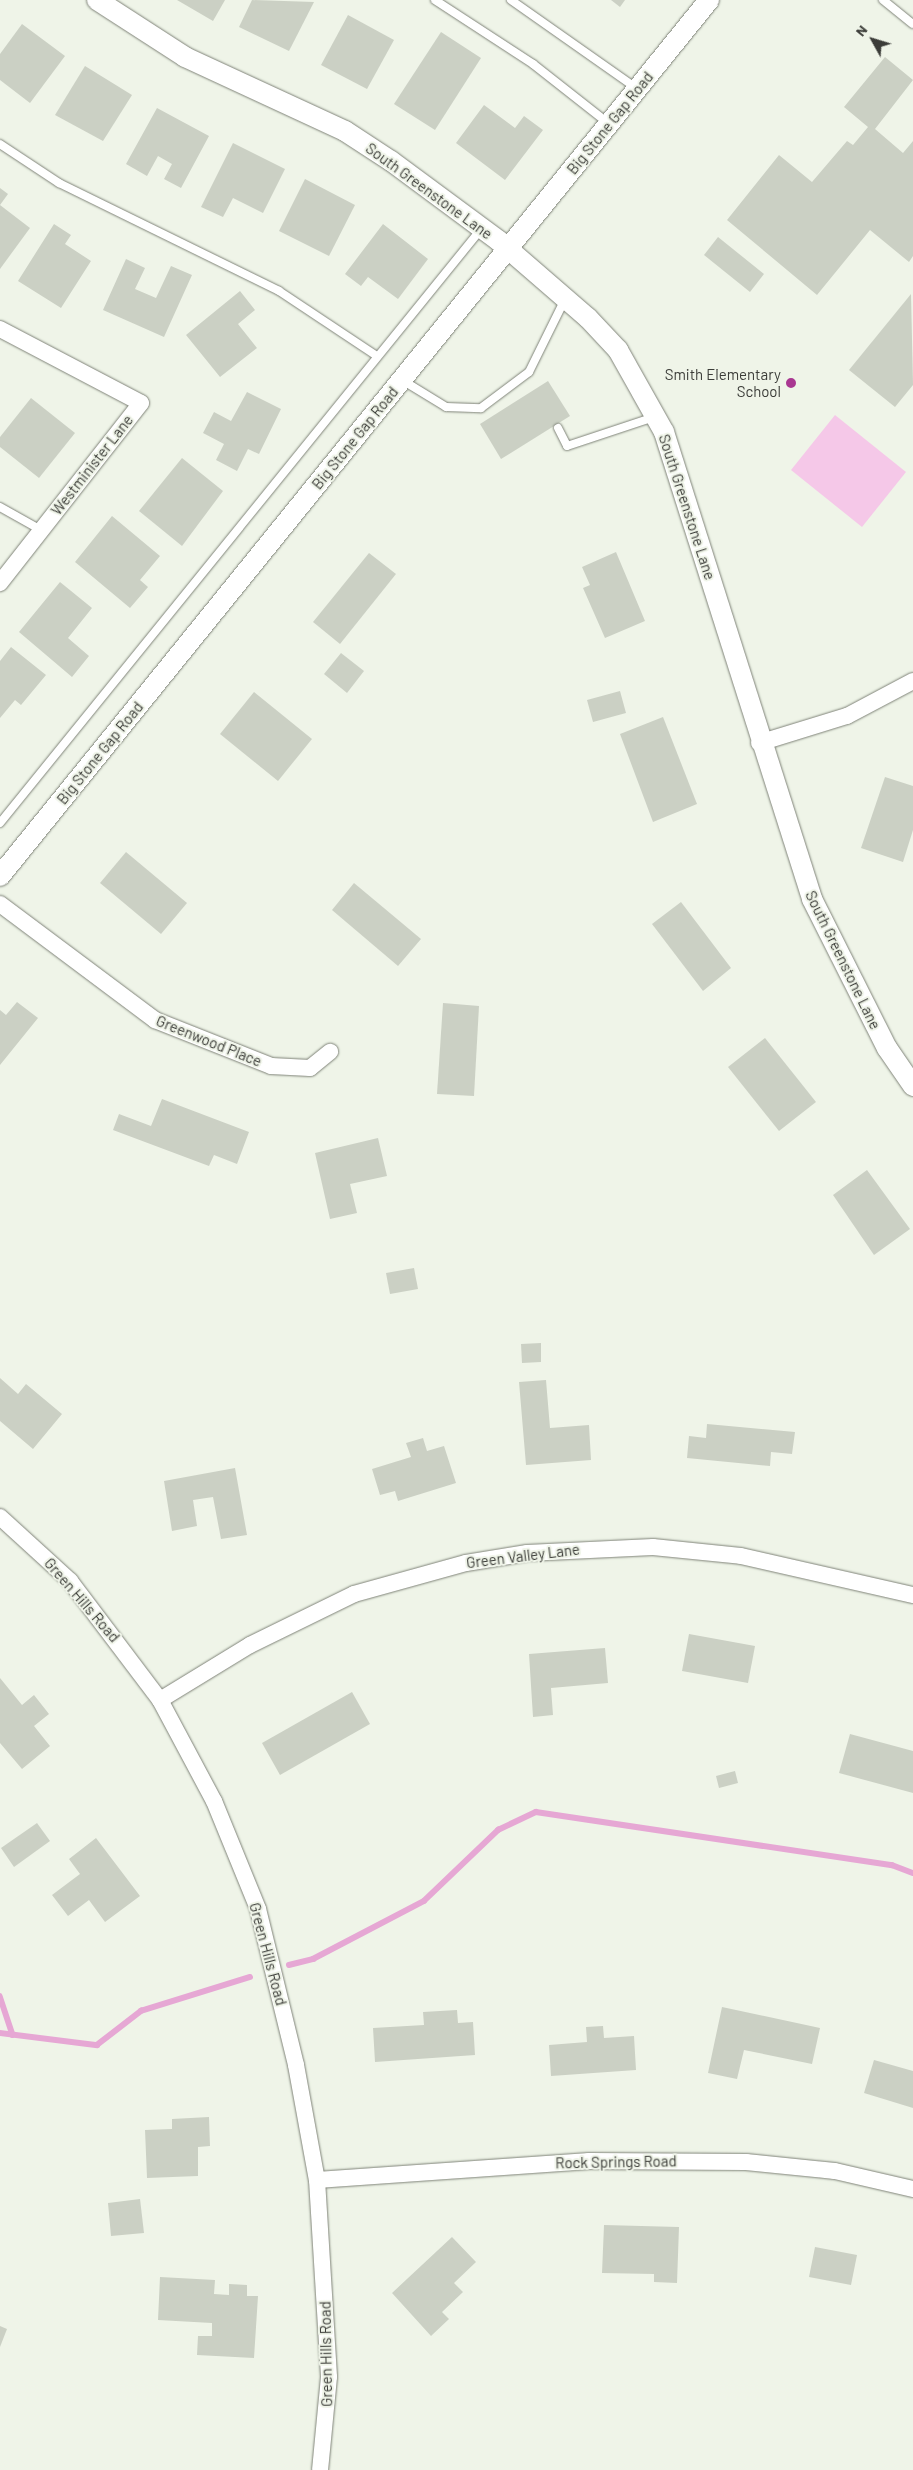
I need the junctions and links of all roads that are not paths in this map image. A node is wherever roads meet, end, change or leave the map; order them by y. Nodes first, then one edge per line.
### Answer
1 (97, 0) edge
2 (435, 0) edge
3 (511, 0) edge
4 (709, 0) edge
5 (884, 0) edge
6 (913, 24) edge
7 (638, 88) junction
8 (609, 124) junction
9 (0, 144) edge
10 (482, 228) junction
11 (508, 249) junction
12 (565, 298) junction
13 (0, 329) edge
14 (377, 356) junction
15 (402, 380) junction
16 (655, 416) junction
17 (558, 428) dead end
18 (0, 507) edge
19 (42, 530) junction
20 (0, 583) edge
21 (913, 682) edge
22 (759, 743) junction
23 (0, 823) edge
24 (0, 876) edge
25 (0, 904) edge
26 (330, 1052) dead end
27 (913, 1086) edge
28 (0, 1517) edge
29 (913, 1595) edge
30 (160, 1700) junction
31 (317, 2180) junction
32 (913, 2189) edge
33 (320, 2470) edge

1 - 10 street, South Greenstone Lane
2 - 8 lane
3 - 7 lane
4 - 7 street, Big Stone Gap Road
5 - 6 lane
7 - 8 street, Big Stone Gap Road
8 - 11 street, Big Stone Gap Road
9 - 14 lane
10 - 11 street, South Greenstone Lane
10 - 14 lane
11 - 12 street, South Greenstone Lane
11 - 15 street, Big Stone Gap Road
12 - 15 lane
12 - 16 street, South Greenstone Lane
13 - 19 street, Westminister Lane
14 - 23 lane
15 - 24 street, Big Stone Gap Road
16 - 17 lane
16 - 22 street, South Greenstone Lane
18 - 19 lane
19 - 20 street, Westminister Lane
21 - 22 street
22 - 27 street, South Greenstone Lane
25 - 26 street, Greenwood Place
28 - 30 street, Green Hills Road
29 - 30 street, Green Valley Lane
30 - 31 street, Green Hills Road
31 - 32 street, Rock Springs Road
31 - 33 street, Green Hills Road

